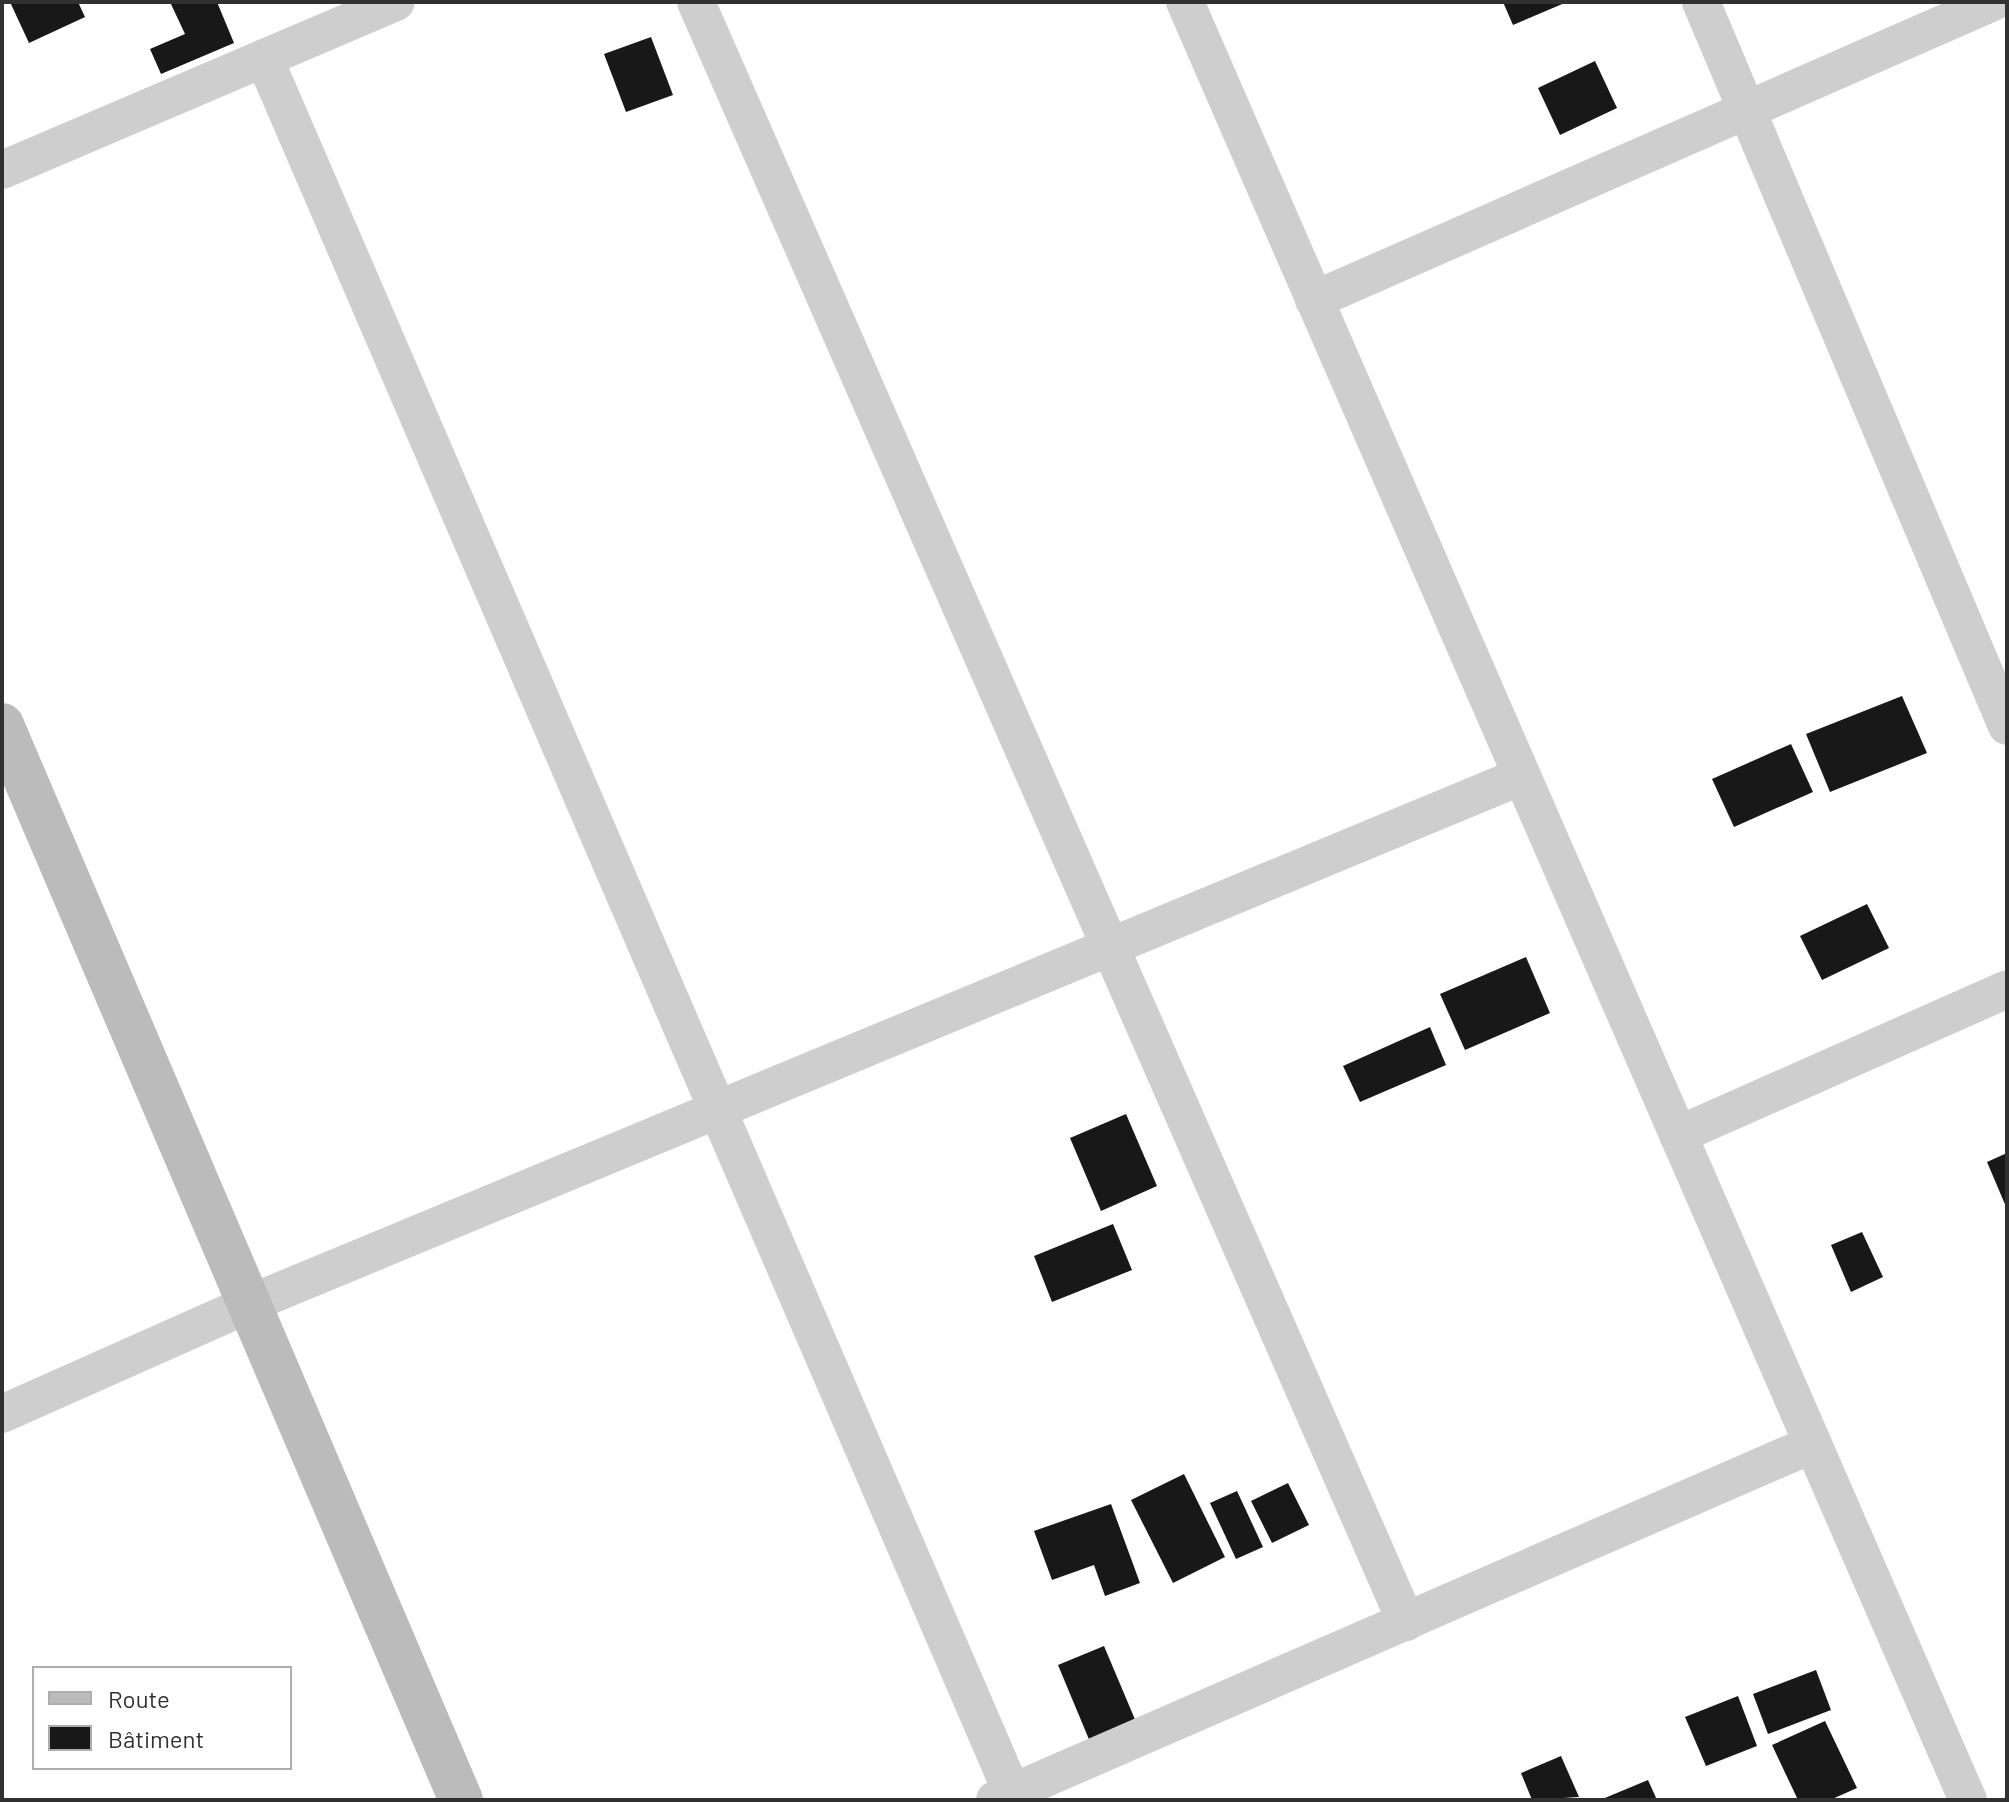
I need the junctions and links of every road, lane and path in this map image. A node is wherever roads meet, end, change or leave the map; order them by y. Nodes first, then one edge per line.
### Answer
1 (396, 2) edge
2 (696, 2) edge
3 (1185, 2) edge
4 (1701, 2) edge
5 (1993, 2) edge
6 (264, 58) junction
7 (1747, 110) junction
8 (2, 170) edge
9 (1314, 300) junction
10 (2, 725) edge
11 (2007, 726) edge
12 (1522, 776) junction
13 (1110, 946) junction
14 (2007, 989) edge
15 (722, 1108) junction
16 (1678, 1135) junction
17 (249, 1304) junction
18 (2, 1414) edge
19 (1813, 1444) junction
20 (1406, 1622) junction
21 (1004, 1796) edge
22 (461, 1800) edge
23 (1968, 1800) edge

1 - 6 street
2 - 13 street
3 - 9 street
4 - 7 street
5 - 7 street
6 - 8 street
6 - 15 street
7 - 9 street
7 - 11 street
9 - 12 street
10 - 17 street
12 - 13 street
12 - 16 street
13 - 15 street
13 - 20 street
14 - 16 street
15 - 17 street
15 - 21 street
16 - 19 street
17 - 18 street
17 - 22 street
19 - 20 street
19 - 23 street
20 - 21 street

